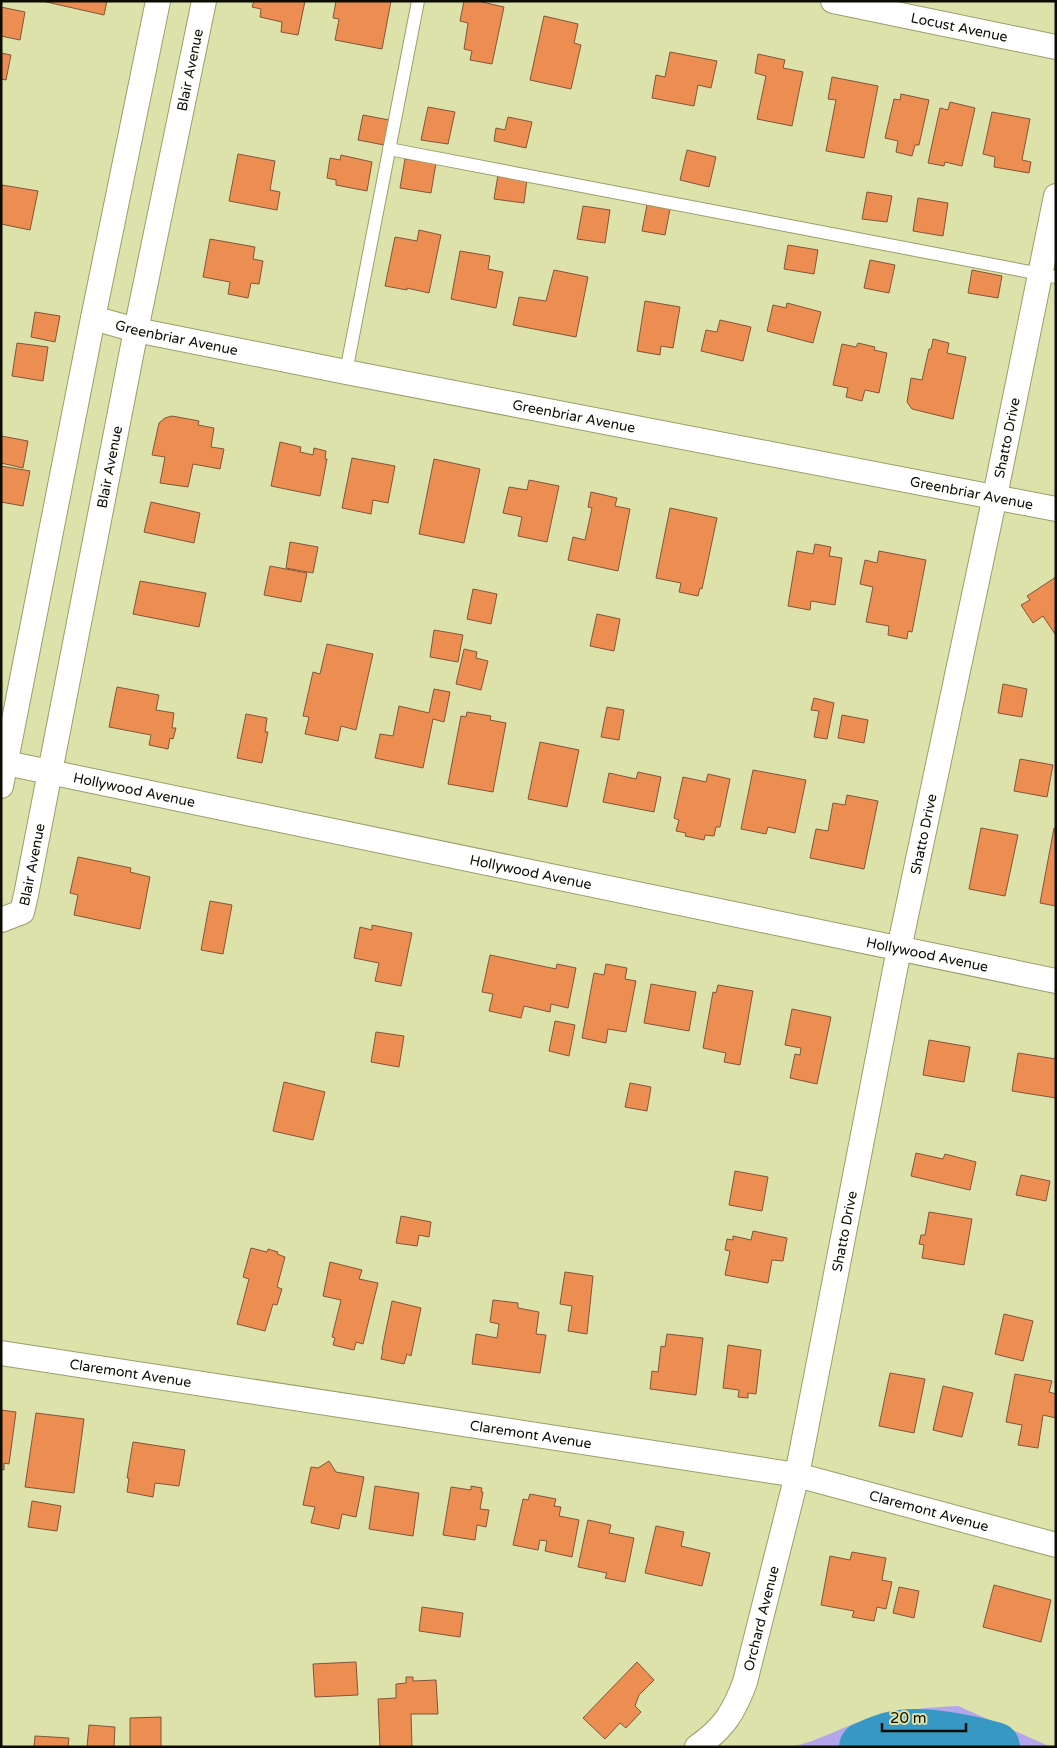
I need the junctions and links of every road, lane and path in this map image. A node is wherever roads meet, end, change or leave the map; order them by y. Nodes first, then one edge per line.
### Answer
1 (158, 1) edge
2 (204, 1) edge
3 (418, 1) edge
4 (833, 1) edge
5 (1056, 47) edge
6 (389, 149) junction
7 (1056, 196) edge
8 (1048, 275) edge
9 (93, 318) junction
10 (136, 330) junction
11 (346, 372) junction
12 (995, 496) junction
13 (1056, 509) edge
14 (6, 763) junction
15 (51, 772) junction
16 (1, 786) edge
17 (1, 920) edge
18 (899, 949) junction
19 (1056, 981) edge
20 (1, 1353) edge
21 (797, 1475) junction
22 (1056, 1546) edge
23 (697, 1747) edge

1 - 9 street
2 - 10 street, Blair Avenue
3 - 6 lane
4 - 5 street, Locust Avenue
6 - 8 lane
6 - 11 lane
7 - 8 street, Shatto Drive
8 - 12 street, Shatto Drive
9 - 10 street, Greenbriar Avenue
9 - 14 street
10 - 11 street, Greenbriar Avenue
10 - 15 street, Blair Avenue
11 - 12 street, Greenbriar Avenue
12 - 13 street, Greenbriar Avenue
12 - 18 street, Shatto Drive
14 - 15 street, Hollywood Avenue
14 - 16 street
15 - 17 street, Blair Avenue
15 - 18 street, Hollywood Avenue
18 - 19 street, Hollywood Avenue
18 - 21 street, Shatto Drive
20 - 21 street, Claremont Avenue
21 - 22 street, Claremont Avenue
21 - 23 street, Orchard Avenue

